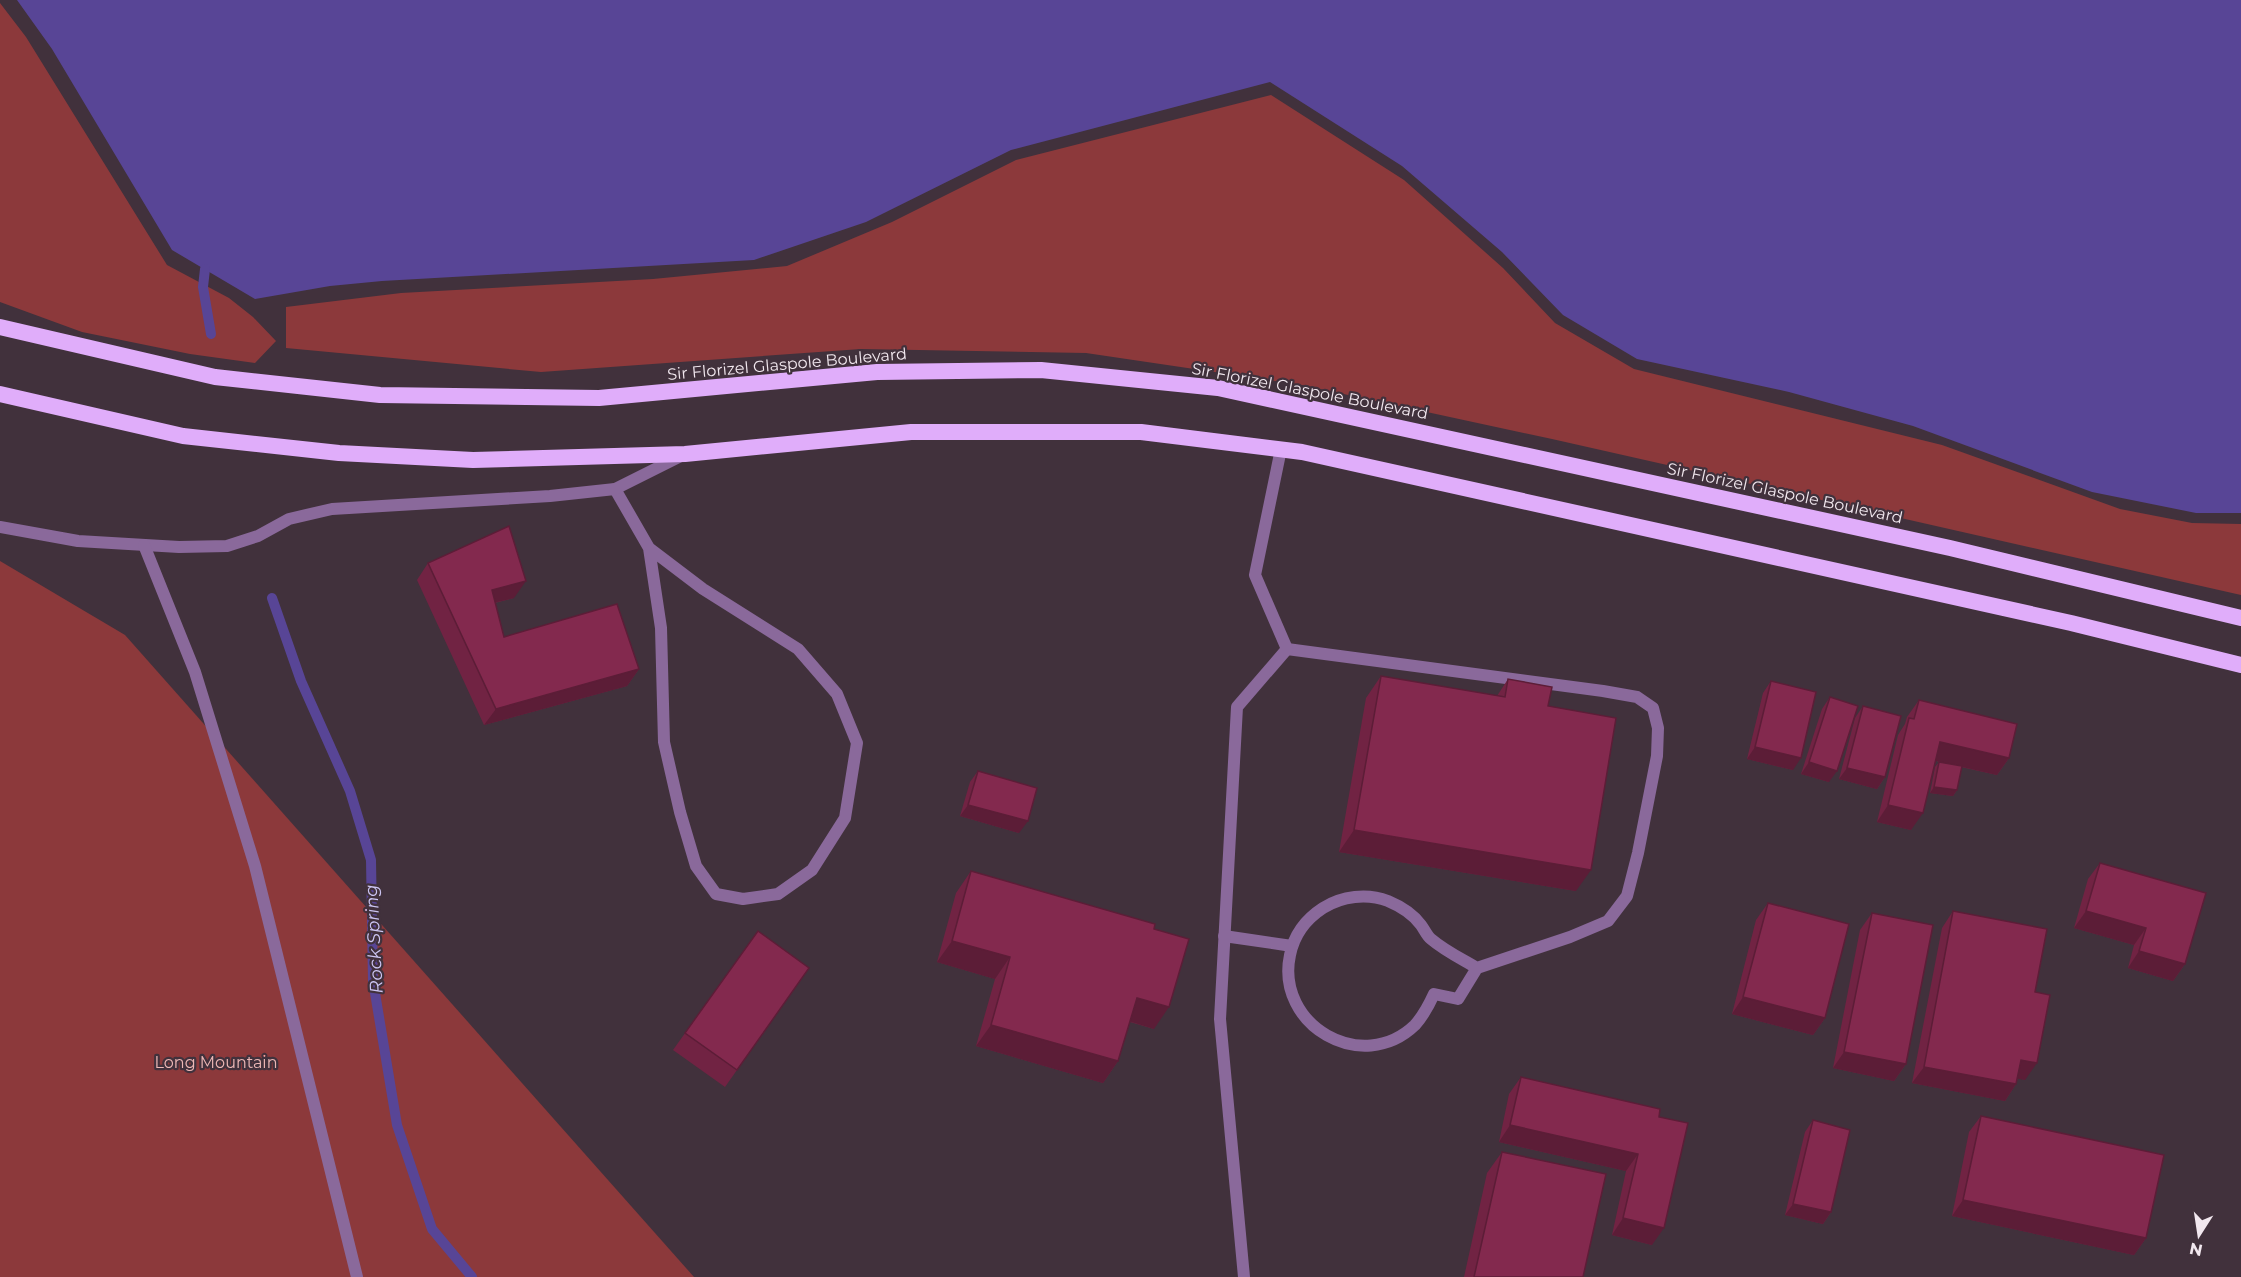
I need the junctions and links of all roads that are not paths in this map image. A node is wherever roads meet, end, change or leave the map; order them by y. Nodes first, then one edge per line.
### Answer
1 (0, 327) edge
2 (0, 394) edge
3 (1281, 449) junction
4 (685, 454) junction
5 (615, 489) junction
6 (0, 527) edge
7 (144, 545) junction
8 (649, 548) junction
9 (2241, 618) edge
10 (1287, 649) junction
11 (2241, 664) edge
12 (1224, 936) junction
13 (1292, 946) junction
14 (1477, 968) junction
15 (357, 1277) edge
16 (1244, 1277) edge

1 - 9 highway, Sir Florizel Glaspole Boulevard
2 - 4 highway
3 - 4 highway
3 - 10 street
3 - 11 highway
4 - 5 street
5 - 7 street
5 - 8 street
6 - 7 street
7 - 15 street
8 - 8 street
10 - 12 street
10 - 14 street
12 - 13 street
12 - 16 street
13 - 14 street
13 - 14 street

